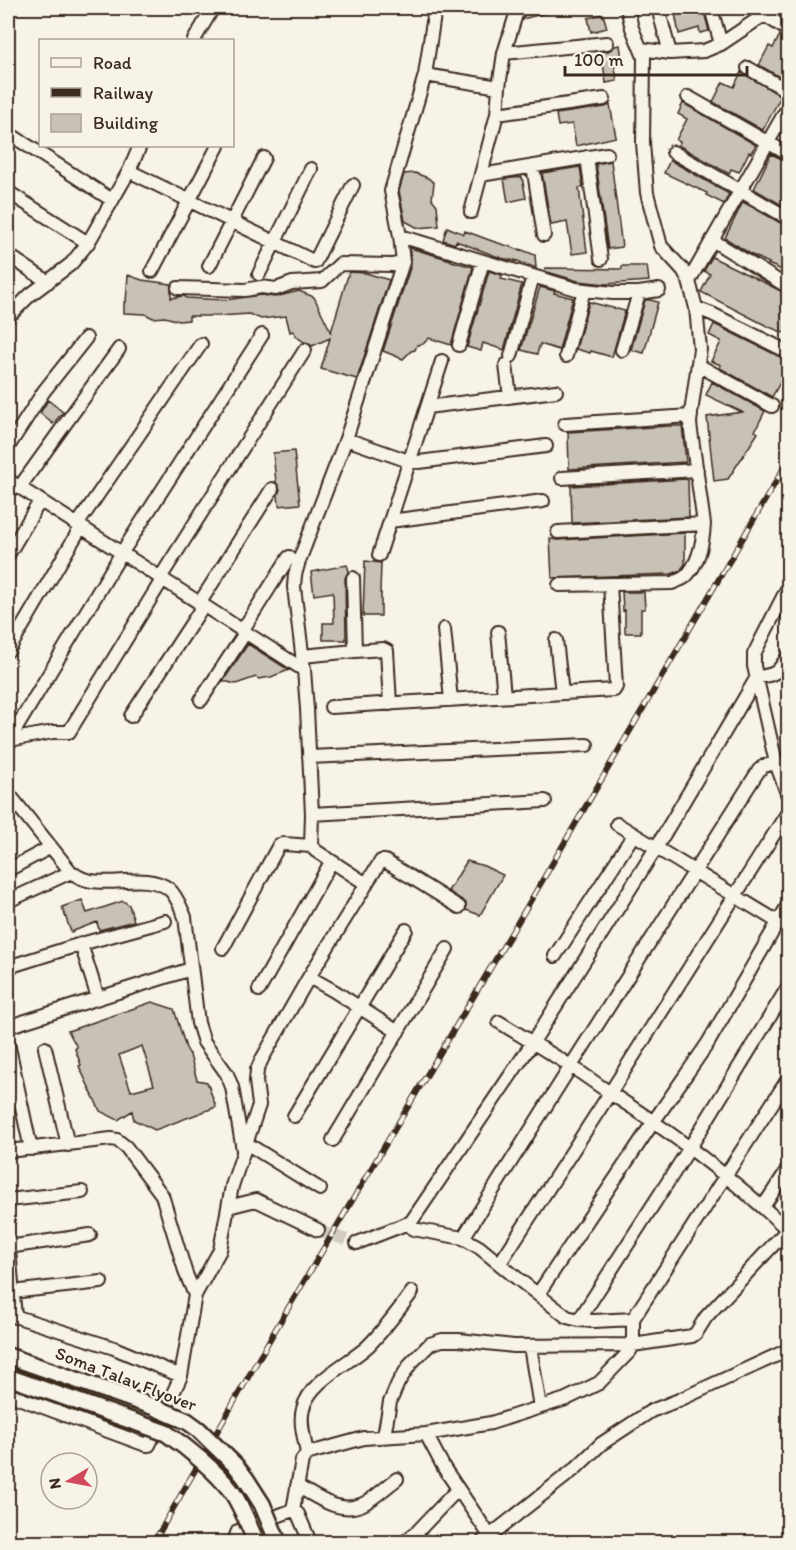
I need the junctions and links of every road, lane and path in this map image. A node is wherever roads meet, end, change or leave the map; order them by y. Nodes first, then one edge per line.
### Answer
1 (213, 8) edge
2 (435, 8) edge
3 (518, 8) edge
4 (627, 8) edge
5 (658, 8) edge
6 (711, 8) edge
7 (780, 8) edge
8 (764, 15) junction
9 (789, 30) edge
10 (195, 39) edge
11 (607, 43) dead end
12 (721, 44) junction
13 (641, 49) junction
14 (504, 53) junction
15 (670, 53) junction
16 (748, 68) dead end
17 (426, 75) junction
18 (499, 87) junction
19 (789, 91) edge
20 (688, 97) dead end
21 (604, 99) dead end
22 (789, 107) edge
23 (497, 114) junction
24 (8, 133) edge
25 (769, 142) junction
26 (140, 147) edge
27 (217, 147) edge
28 (673, 152) dead end
29 (607, 154) dead end
30 (789, 154) edge
31 (264, 158) dead end
32 (587, 158) junction
33 (533, 166) junction
34 (311, 169) dead end
35 (129, 171) junction
36 (481, 175) junction
37 (353, 185) dead end
38 (741, 189) junction
39 (8, 192) edge
40 (112, 200) junction
41 (188, 200) junction
42 (471, 212) dead end
43 (789, 218) edge
44 (231, 220) junction
45 (400, 236) junction
46 (544, 236) dead end
47 (712, 240) junction
48 (274, 241) junction
49 (88, 243) junction
50 (8, 255) edge
51 (602, 259) dead end
52 (483, 261) junction
53 (403, 262) junction
54 (209, 266) dead end
55 (152, 271) dead end
56 (259, 274) dead end
57 (533, 276) junction
58 (688, 281) junction
59 (48, 282) junction
60 (789, 287) edge
61 (178, 288) dead end
62 (584, 290) junction
63 (659, 290) dead end
64 (639, 293) junction
65 (696, 308) junction
66 (8, 317) edge
67 (262, 335) dead end
68 (86, 338) dead end
69 (201, 344) dead end
70 (459, 345) dead end
71 (119, 349) dead end
72 (305, 350) dead end
73 (622, 350) dead end
74 (789, 352) edge
75 (566, 356) dead end
76 (442, 361) dead end
77 (698, 365) junction
78 (556, 391) dead end
79 (510, 397) junction
80 (772, 406) dead end
81 (427, 408) junction
82 (691, 416) junction
83 (565, 424) dead end
84 (346, 439) junction
85 (546, 446) dead end
86 (8, 447) edge
87 (410, 460) junction
88 (697, 470) junction
89 (562, 478) dead end
90 (8, 480) edge
91 (19, 488) junction
92 (273, 489) dead end
93 (40, 501) junction
94 (543, 501) dead end
95 (390, 521) junction
96 (704, 524) junction
97 (79, 526) junction
98 (558, 532) dead end
99 (121, 554) junction
100 (8, 555) edge
101 (379, 555) dead end
102 (289, 557) dead end
103 (353, 578) dead end
104 (161, 579) junction
105 (559, 585) dead end
106 (610, 585) junction
107 (789, 587) edge
108 (201, 605) junction
109 (444, 629) dead end
110 (243, 632) junction
111 (498, 632) dead end
112 (556, 640) dead end
113 (8, 651) edge
114 (356, 651) junction
115 (302, 656) junction
116 (789, 656) edge
117 (304, 670) junction
118 (757, 677) junction
119 (562, 693) junction
120 (504, 696) junction
121 (201, 700) dead end
122 (451, 700) junction
123 (390, 704) junction
124 (331, 707) dead end
125 (131, 716) dead end
126 (587, 745) dead end
127 (309, 757) junction
128 (776, 763) junction
129 (8, 793) edge
130 (789, 796) edge
131 (545, 801) dead end
132 (789, 812) edge
133 (312, 814) junction
134 (617, 824) dead end
135 (634, 834) junction
136 (311, 846) junction
137 (51, 847) junction
138 (656, 848) junction
139 (331, 862) junction
140 (8, 870) edge
141 (694, 871) junction
142 (71, 872) junction
143 (366, 884) junction
144 (735, 896) junction
145 (8, 901) edge
146 (789, 905) edge
147 (459, 907) dead end
148 (165, 921) dead end
149 (784, 925) edge
150 (406, 930) dead end
151 (81, 944) junction
152 (223, 948) dead end
153 (447, 949) dead end
154 (555, 956) dead end
155 (8, 967) edge
156 (191, 969) junction
157 (309, 977) junction
158 (789, 987) edge
159 (259, 990) dead end
160 (98, 998) junction
161 (359, 1007) junction
162 (499, 1022) dead end
163 (13, 1025) dead end
164 (398, 1032) junction
165 (533, 1042) junction
166 (8, 1043) edge
167 (45, 1048) dead end
168 (570, 1066) junction
169 (789, 1079) edge
170 (610, 1093) junction
171 (294, 1116) dead end
172 (654, 1122) junction
173 (333, 1140) dead end
174 (68, 1145) junction
175 (245, 1147) junction
176 (31, 1149) junction
177 (689, 1149) junction
178 (8, 1152) edge
179 (789, 1169) edge
180 (726, 1177) junction
181 (320, 1189) dead end
182 (82, 1192) dead end
183 (8, 1200) edge
184 (228, 1207) junction
185 (763, 1207) junction
186 (411, 1222) junction
187 (788, 1229) edge
188 (318, 1230) tunnel mouth
189 (90, 1234) dead end
190 (8, 1238) edge
191 (463, 1238) junction
192 (357, 1243) tunnel mouth
193 (8, 1247) edge
194 (500, 1263) junction
195 (101, 1282) dead end
196 (12, 1292) junction
197 (412, 1292) dead end
198 (538, 1294) junction
199 (195, 1295) junction
200 (11, 1315) edge
201 (579, 1320) junction
202 (632, 1322) junction
203 (633, 1342) junction
204 (530, 1346) junction
205 (789, 1350) edge
206 (8, 1356) edge
207 (181, 1376) junction
208 (8, 1377) edge
209 (8, 1394) edge
210 (540, 1407) junction
211 (426, 1434) junction
212 (384, 1436) junction
213 (307, 1454) junction
214 (397, 1479) dead end
215 (297, 1486) junction
216 (458, 1490) junction
217 (293, 1510) junction
218 (486, 1539) edge
219 (239, 1542) edge
220 (256, 1542) edge
221 (278, 1542) edge
222 (310, 1542) edge
223 (404, 1542) edge

1 - 10 street
2 - 17 street
3 - 14 street
4 - 13 street
5 - 15 street
6 - 12 street
7 - 8 street
8 - 9 street
8 - 12 street
11 - 14 street
12 - 15 street
13 - 15 street
13 - 58 street
14 - 18 street
16 - 19 street
17 - 18 street
17 - 45 street
18 - 23 street
20 - 25 street
21 - 23 street
22 - 25 street
23 - 36 street
24 - 40 street
25 - 30 street
25 - 38 street
26 - 35 street
27 - 41 street
28 - 38 street
29 - 32 street
31 - 44 street
32 - 33 street
32 - 51 street
33 - 36 street
33 - 46 street
34 - 48 street
35 - 40 street
35 - 41 street
36 - 42 street
37 - 48 street
38 - 43 street
38 - 47 street
39 - 49 street
40 - 49 street
41 - 44 street
41 - 55 street
44 - 48 street
44 - 54 street
45 - 52 street
45 - 53 street
47 - 58 street
47 - 60 street
48 - 56 street
49 - 59 street
50 - 59 street
52 - 57 street
52 - 70 street
53 - 61 street
53 - 84 street
57 - 62 street
57 - 79 street
58 - 65 street
59 - 66 street
62 - 64 street
62 - 75 street
63 - 64 street
64 - 73 street
65 - 74 street
65 - 77 street
67 - 99 street
68 - 86 street
69 - 97 street
71 - 91 street
72 - 104 street
76 - 81 street
77 - 80 street
77 - 82 street
78 - 79 street
79 - 81 street
81 - 87 street
82 - 83 street
82 - 88 street
84 - 87 street
84 - 115 street
85 - 87 street
87 - 95 street
88 - 89 street
88 - 96 street
90 - 91 street
91 - 93 street
92 - 108 street
93 - 97 street
93 - 100 street
94 - 95 street
95 - 101 street
96 - 98 street
96 - 106 street
97 - 99 street
97 - 113 street
99 - 104 street
99 - 104 street
102 - 110 street
103 - 114 street
104 - 108 street
105 - 106 street
106 - 119 street
107 - 118 street
108 - 110 street
108 - 125 street
109 - 122 street
110 - 117 street
110 - 121 street
111 - 120 street
112 - 119 street
114 - 115 street
114 - 123 street
115 - 117 street
116 - 118 street
117 - 127 street
118 - 128 street
118 - 138 street
119 - 120 street
120 - 122 street
122 - 123 street
123 - 124 street
126 - 127 street
127 - 133 street
128 - 130 street
128 - 141 street
129 - 137 street
131 - 133 street
132 - 144 street
133 - 136 street
134 - 135 street
135 - 138 street
135 - 154 street
136 - 139 street
136 - 152 street
137 - 140 street
137 - 142 street
138 - 141 street
138 - 165 street
139 - 143 street
139 - 159 street
141 - 144 street
141 - 168 street
142 - 145 street
142 - 156 street
143 - 147 street
143 - 157 street
144 - 149 street
144 - 170 street
146 - 149 street
148 - 151 street
149 - 172 street
150 - 161 street
151 - 155 street
151 - 160 street
153 - 164 street
156 - 160 street
156 - 175 street
157 - 161 street
157 - 175 street
158 - 177 street
160 - 163 street
161 - 164 street
161 - 171 street
162 - 165 street
164 - 173 street
165 - 168 street
165 - 186 street
166 - 176 street
167 - 174 street
168 - 170 street
168 - 191 street
169 - 180 street
170 - 172 street
170 - 194 street
172 - 177 street
172 - 198 street
174 - 176 street
174 - 199 street
175 - 181 street
175 - 184 street
176 - 178 street
177 - 180 street
177 - 201 street
179 - 185 street
180 - 185 street
180 - 202 street
182 - 183 street
184 - 188 street
184 - 199 street
185 - 187 street
186 - 191 street
186 - 192 street
187 - 203 street
189 - 193 street
190 - 193 street
191 - 194 street
193 - 196 street
194 - 198 street
195 - 196 street
196 - 200 street
197 - 213 street
198 - 201 street
199 - 207 street
200 - 207 street
201 - 202 street
202 - 203 street
203 - 204 street
203 - 210 street
204 - 210 street
204 - 212 street
205 - 218 street
206 - 221 main road, Soma Talav Flyover, bridge
207 - 209 street
208 - 220 main road, Soma Talav Flyover, bridge
210 - 211 street
211 - 212 street
211 - 216 street
212 - 213 street
213 - 215 street
214 - 215 street
215 - 217 street
216 - 218 street
216 - 223 street
217 - 219 street
217 - 222 street

